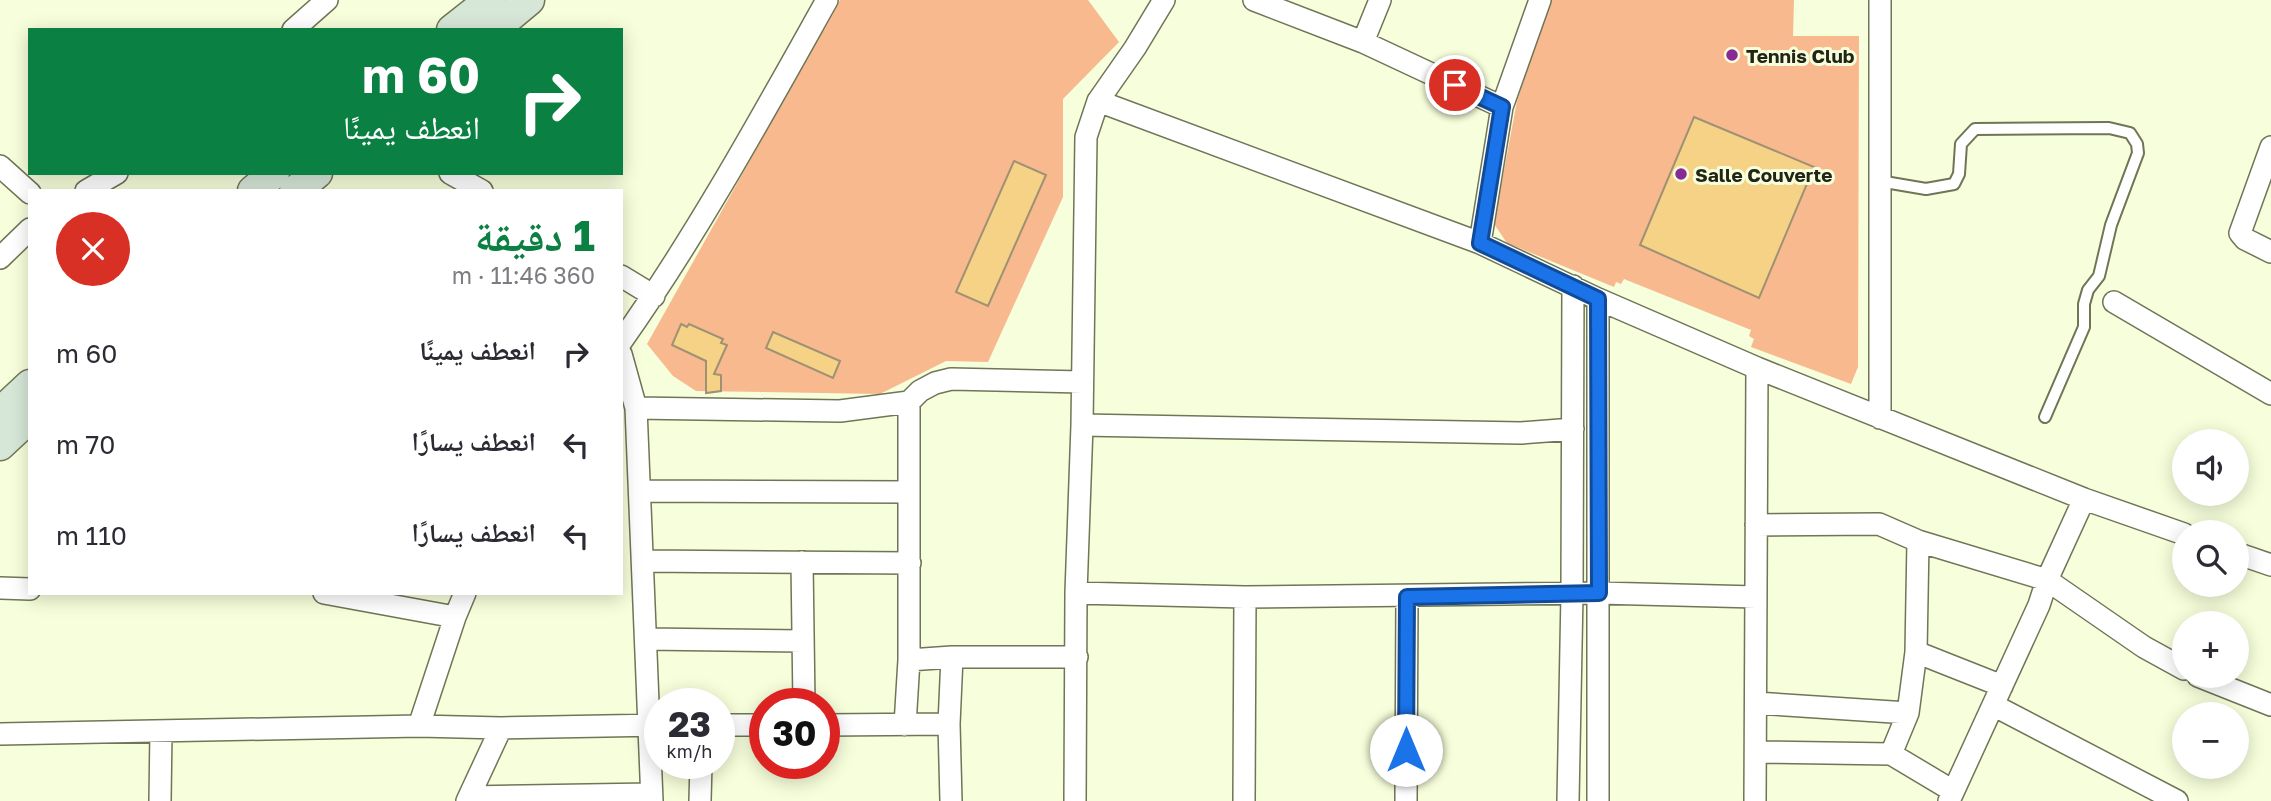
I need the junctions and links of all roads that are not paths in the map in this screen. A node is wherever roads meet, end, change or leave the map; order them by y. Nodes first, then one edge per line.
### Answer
1 (490, 0) edge
2 (529, 0) edge
3 (827, 0) edge
4 (1164, 0) edge
5 (1254, 0) edge
6 (1380, 0) edge
7 (1540, 0) edge
8 (1880, 0) edge
9 (318, 2) edge
10 (295, 28) edge
11 (455, 28) edge
12 (495, 28) edge
13 (1363, 42) junction
14 (1098, 101) junction
15 (1502, 107) junction
16 (2271, 147) edge
17 (0, 166) edge
18 (114, 175) edge
19 (272, 175) edge
20 (315, 175) edge
21 (454, 175) edge
22 (1880, 181) junction
23 (89, 189) edge
24 (255, 189) edge
25 (297, 189) edge
26 (478, 189) edge
27 (28, 190) edge
28 (28, 231) edge
29 (1480, 243) junction
30 (2271, 252) edge
31 (0, 258) edge
32 (623, 277) edge
33 (1573, 286) junction
34 (654, 296) junction
35 (1598, 299) junction
36 (2114, 302) dead end
37 (623, 339) edge
38 (623, 361) edge
39 (1757, 368) junction
40 (1082, 382) junction
41 (28, 386) edge
42 (2271, 394) edge
43 (909, 402) junction
44 (636, 408) junction
45 (0, 413) edge
46 (2045, 417) dead end
47 (1880, 418) junction
48 (28, 419) edge
49 (1082, 425) junction
50 (1573, 429) junction
51 (0, 446) edge
52 (640, 491) junction
53 (909, 492) junction
54 (2084, 499) junction
55 (1756, 525) junction
56 (2172, 530) edge
57 (1918, 541) junction
58 (2249, 557) edge
59 (643, 561) junction
60 (802, 562) junction
61 (910, 563) junction
62 (2271, 565) edge
63 (2047, 580) junction
64 (0, 588) edge
65 (28, 589) edge
66 (1076, 593) junction
67 (1599, 593) junction
68 (1572, 594) junction
69 (335, 595) edge
70 (464, 595) edge
71 (1245, 597) junction
72 (1407, 597) junction
73 (1756, 597) junction
74 (455, 617) junction
75 (646, 639) junction
76 (803, 641) junction
77 (1916, 652) junction
78 (953, 657) junction
79 (1077, 657) junction
80 (909, 660) junction
81 (2172, 662) edge
82 (651, 688) edge
83 (804, 688) edge
84 (2228, 688) edge
85 (1998, 695) junction
86 (1756, 703) junction
87 (2271, 705) edge
88 (1908, 713) junction
89 (949, 724) junction
90 (644, 725) edge
91 (840, 725) edge
92 (905, 725) junction
93 (419, 726) junction
94 (501, 728) junction
95 (161, 731) junction
96 (0, 734) edge
97 (1756, 752) junction
98 (1891, 754) junction
99 (652, 779) edge
100 (701, 779) edge
101 (2137, 791) edge
102 (1951, 796) edge
103 (651, 798) edge
104 (468, 799) edge
105 (159, 801) edge
106 (700, 801) edge
107 (951, 801) edge
108 (1075, 801) edge
109 (1244, 801) edge
110 (1406, 801) edge
111 (1568, 801) edge
112 (1598, 801) edge
113 (1755, 801) edge
114 (2177, 801) edge

1 - 11 street
2 - 12 street
3 - 34 street
4 - 14 street
5 - 13 street
6 - 13 street
7 - 15 street
8 - 22 street
9 - 10 street
13 - 15 street
14 - 29 street
14 - 40 street
15 - 29 street
16 - 30 street
17 - 27 street
18 - 23 street
19 - 24 street
20 - 25 street
21 - 26 street
22 - 46 lane
22 - 47 street
28 - 31 street
29 - 33 street
32 - 34 street
33 - 35 street
33 - 50 street
34 - 37 street
35 - 39 street
35 - 67 street
36 - 42 street
38 - 44 street
39 - 47 street
39 - 55 street
40 - 43 street
40 - 49 street
41 - 45 street
43 - 44 street
43 - 53 street
44 - 52 street
47 - 54 street
48 - 51 street
49 - 50 street
49 - 66 street
50 - 68 street
52 - 53 street
52 - 59 street
53 - 61 street
54 - 56 street
54 - 63 street
55 - 57 street
55 - 73 street
57 - 63 street
57 - 77 street
58 - 62 street
59 - 60 street
59 - 75 street
60 - 61 street
60 - 76 street
61 - 80 street
63 - 81 street
63 - 85 street
64 - 65 street
66 - 71 street
66 - 79 street
67 - 68 street
67 - 73 street
67 - 112 street
68 - 72 street
68 - 111 street
69 - 74 street
70 - 74 street
71 - 72 street
71 - 109 street
72 - 110 street
73 - 86 street
74 - 93 street
75 - 76 street
75 - 82 street
76 - 83 street
77 - 85 street
77 - 88 street
78 - 79 street
78 - 80 street
78 - 89 street
79 - 108 street
80 - 92 street
84 - 87 street
85 - 101 street
85 - 102 street
86 - 88 street
86 - 97 street
88 - 98 street
89 - 92 street
89 - 107 street
90 - 94 street
91 - 92 street
93 - 94 street
93 - 95 street
94 - 104 street
95 - 96 street
95 - 105 street
97 - 98 street
97 - 113 street
98 - 102 street
99 - 103 street
100 - 106 street
101 - 114 street
103 - 104 street

